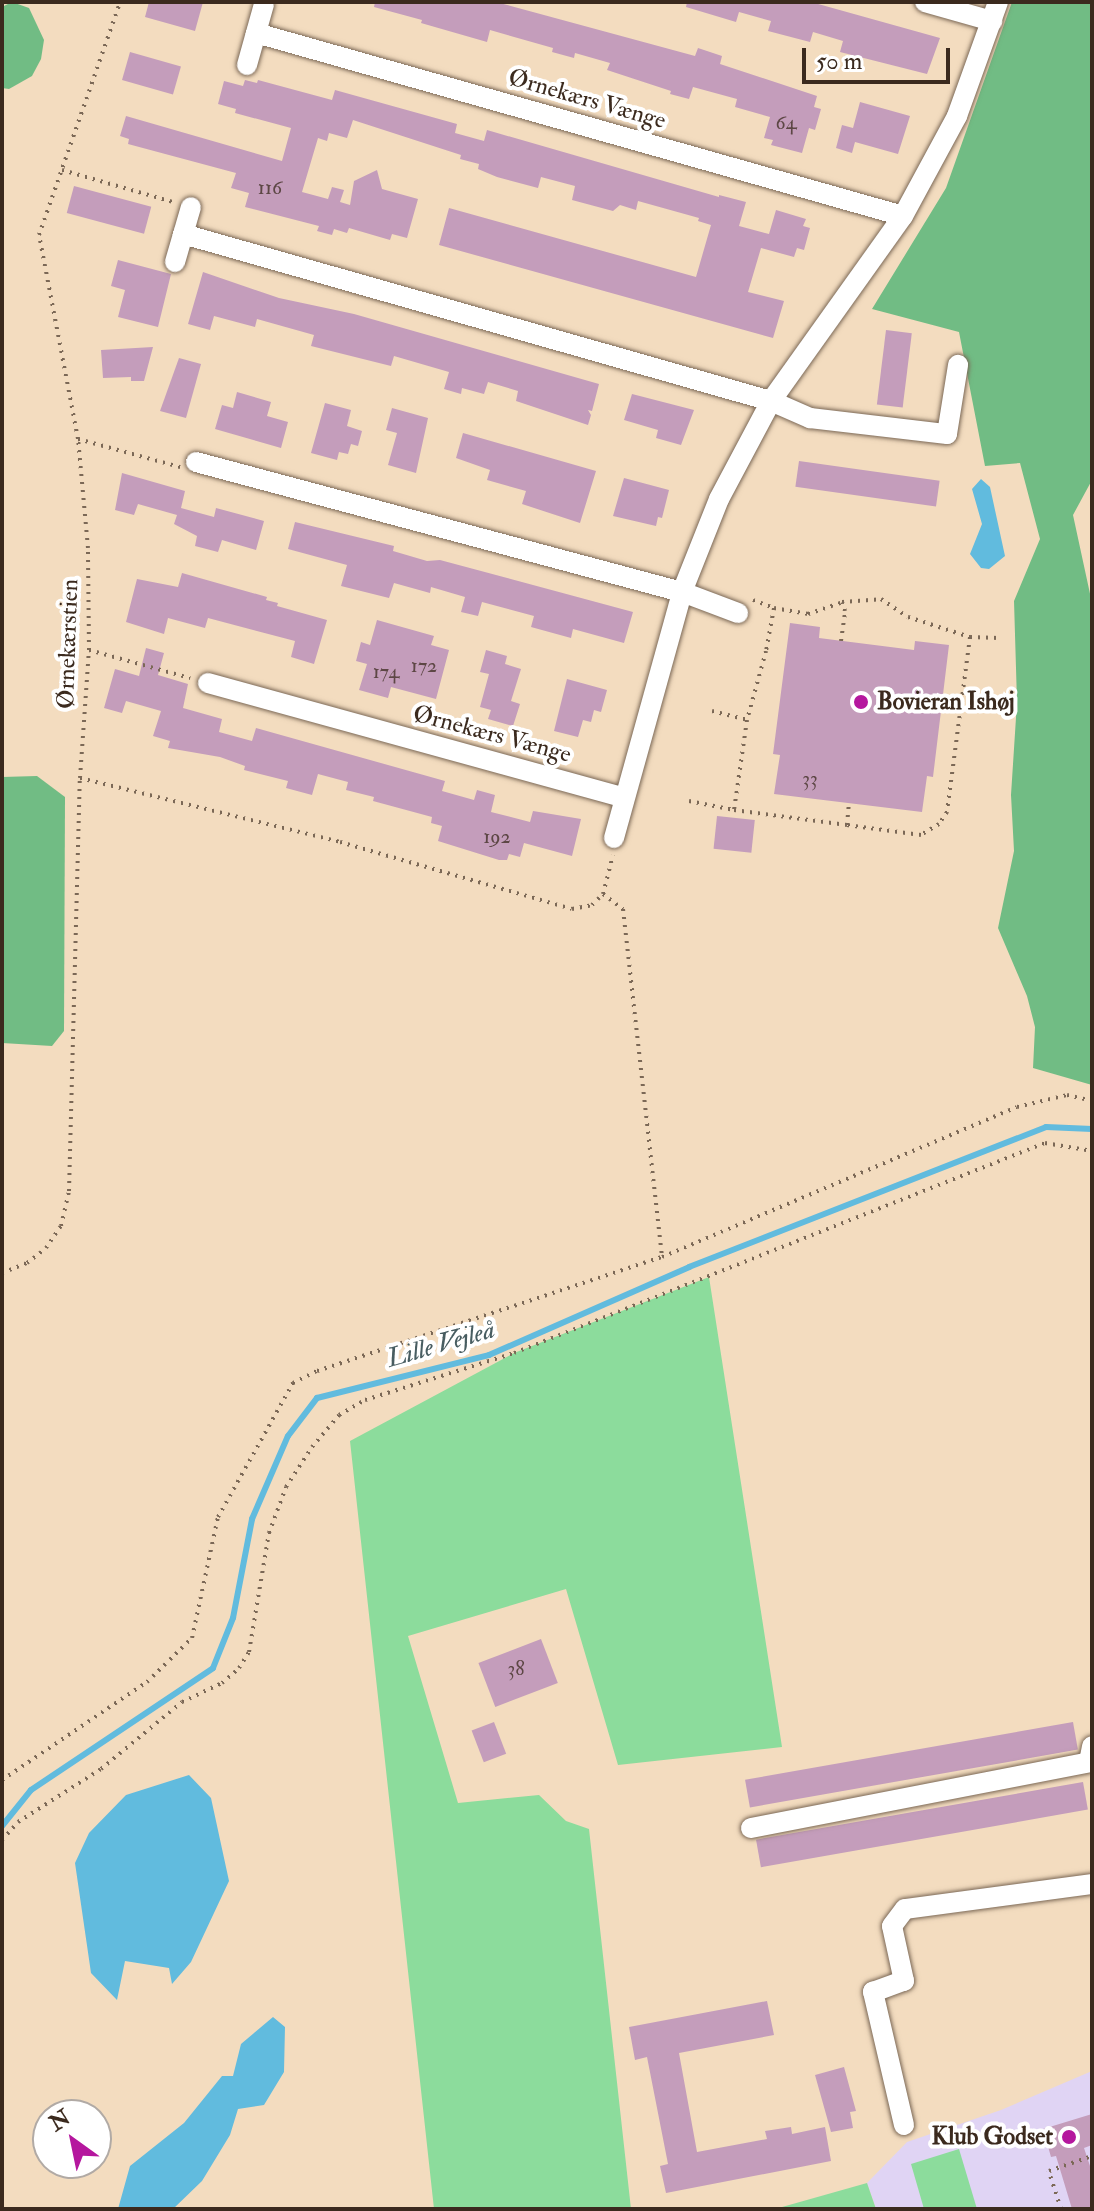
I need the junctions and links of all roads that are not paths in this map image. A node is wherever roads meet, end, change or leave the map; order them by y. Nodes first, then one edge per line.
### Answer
1 (925, 2) edge
2 (264, 4) dead end
3 (995, 11) edge
4 (256, 33) junction
5 (247, 65) dead end
6 (191, 207) road end
7 (903, 216) junction
8 (183, 234) junction
9 (175, 262) dead end
10 (958, 365) dead end
11 (771, 401) junction
12 (196, 462) road end
13 (682, 592) junction
14 (740, 604) road end
15 (208, 683) road end
16 (623, 797) junction
17 (614, 838) road end
18 (1092, 1746) edge
19 (751, 1828) dead end
20 (1092, 1884) edge
21 (904, 2125) dead end

1 - 3 street
2 - 4 street
3 - 7 street
4 - 5 street
4 - 7 street, Ørnekærs Vænge
6 - 8 street
7 - 11 street
8 - 9 street
8 - 11 street
10 - 11 street
11 - 13 street
12 - 13 street
13 - 14 street
13 - 16 street
15 - 16 street, Ørnekærs Vænge
16 - 17 street
18 - 19 street
20 - 21 street

